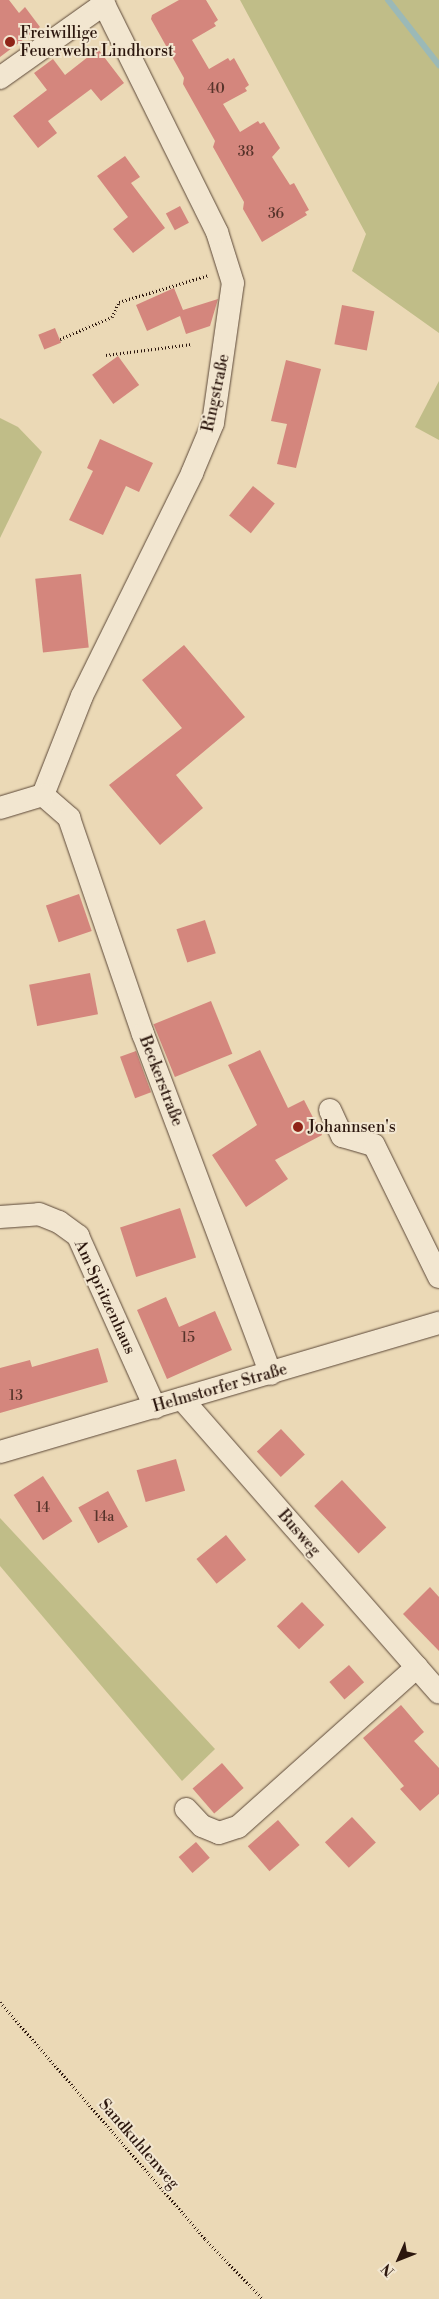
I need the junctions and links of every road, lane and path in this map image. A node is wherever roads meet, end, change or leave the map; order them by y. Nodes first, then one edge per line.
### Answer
1 (103, 2) edge
2 (0, 78) edge
3 (228, 267) junction
4 (60, 339) dead end
5 (192, 344) dead end
6 (106, 355) dead end
7 (43, 795) junction
8 (0, 808) edge
9 (330, 1110) dead end
10 (0, 1217) edge
11 (439, 1277) edge
12 (439, 1323) edge
13 (271, 1374) junction
14 (182, 1399) junction
15 (155, 1407) junction
16 (0, 1452) edge
17 (417, 1667) junction
18 (439, 1693) edge
19 (186, 1809) dead end
20 (0, 2002) edge
21 (263, 2299) edge

1 - 2 street
1 - 3 street, Ringstraße
3 - 4 path
3 - 7 street, Ringstraße
5 - 6 path
7 - 8 street
7 - 13 street, Beckerstraße
9 - 11 street
10 - 15 street, Am Spritzenhaus
12 - 13 street, Helmstorfer Straße
13 - 14 street, Helmstorfer Straße
14 - 15 street, Helmstorfer Straße
14 - 17 street, Busweg
15 - 16 street, Helmstorfer Straße
17 - 18 street, Busweg
17 - 19 street
20 - 21 path, Sandkuhlenweg

